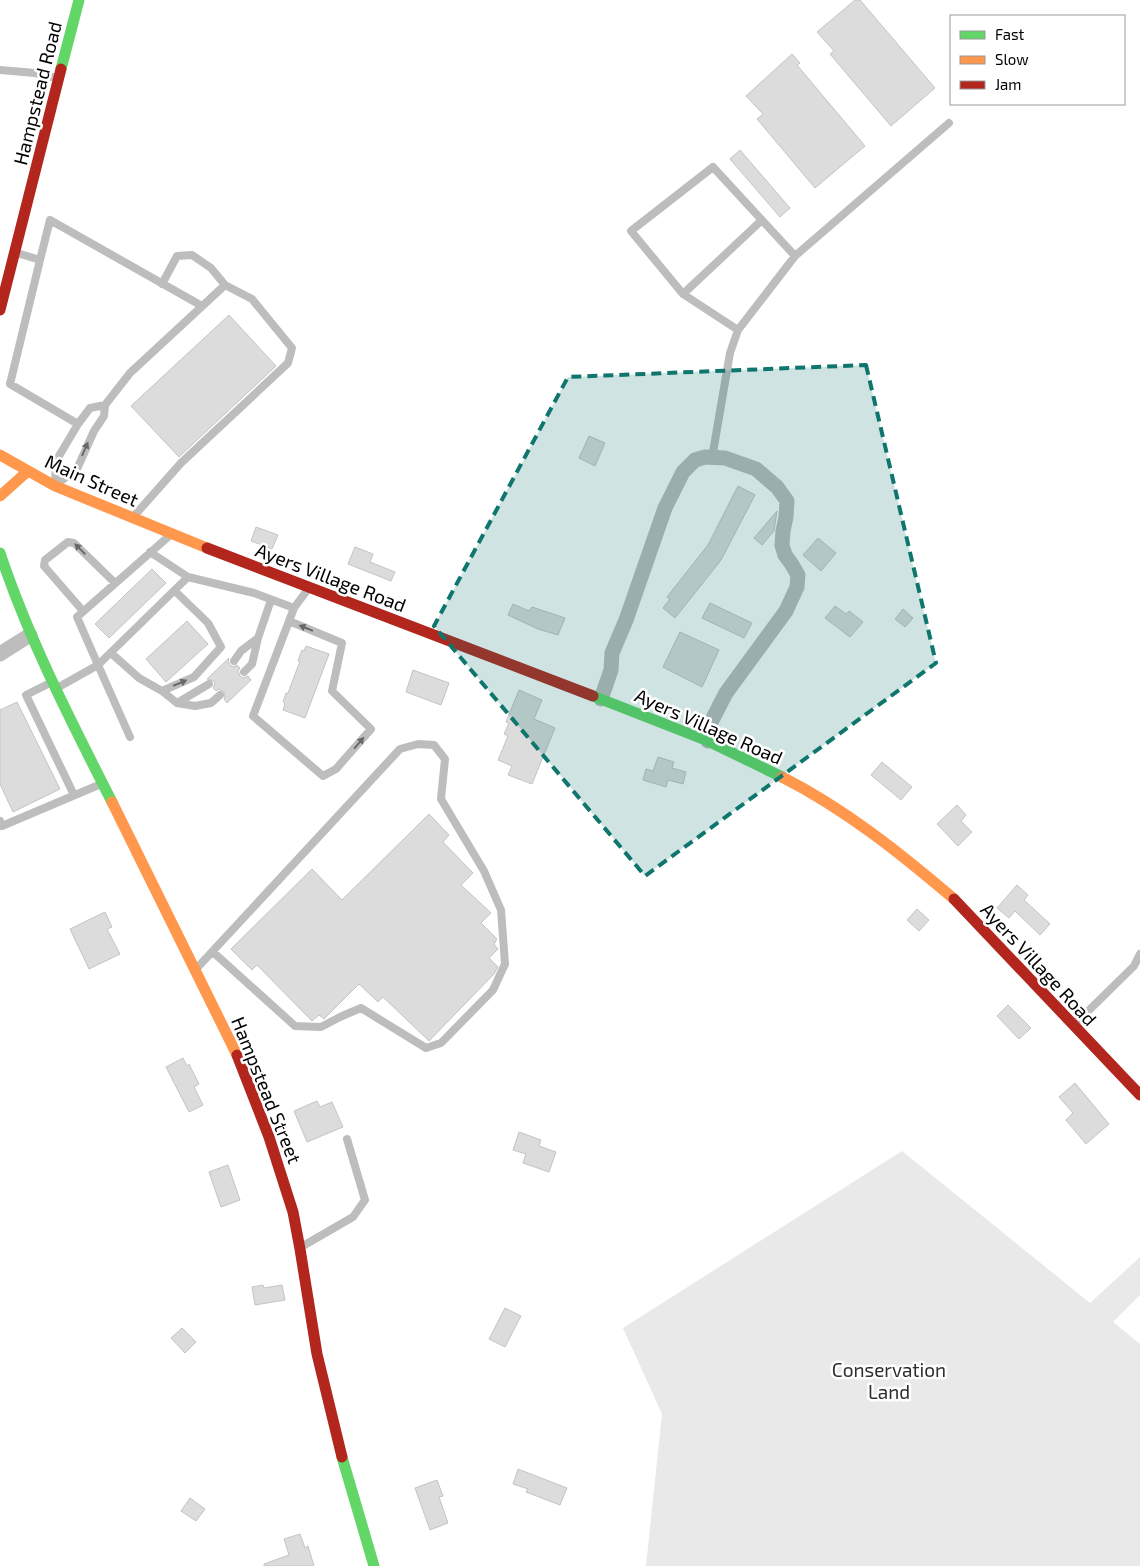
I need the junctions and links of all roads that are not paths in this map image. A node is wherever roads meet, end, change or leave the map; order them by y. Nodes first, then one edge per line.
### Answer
1 (79, 0) edge
2 (0, 70) edge
3 (59, 78) junction
4 (949, 123) dead end
5 (762, 220) junction
6 (15, 252) junction
7 (795, 256) junction
8 (40, 260) junction
9 (5, 267) edge
10 (162, 284) junction
11 (225, 285) junction
12 (683, 294) junction
13 (202, 306) junction
14 (0, 310) edge
15 (738, 330) junction
16 (104, 405) junction
17 (78, 424) junction
18 (0, 456) edge
19 (712, 458) junction
20 (28, 471) junction
21 (55, 486) junction
22 (0, 496) edge
23 (133, 518) junction
24 (171, 534) junction
25 (150, 552) junction
26 (0, 553) edge
27 (188, 578) junction
28 (115, 583) junction
29 (310, 587) junction
30 (174, 591) junction
31 (271, 600) junction
32 (294, 608) junction
33 (83, 611) junction
34 (288, 621) junction
35 (30, 635) junction
36 (258, 638) junction
37 (111, 652) junction
38 (0, 654) edge
39 (234, 661) dead end
40 (98, 665) junction
41 (244, 672) dead end
42 (209, 684) dead end
43 (53, 686) junction
44 (162, 691) junction
45 (220, 696) dead end
46 (601, 699) junction
47 (176, 703) junction
48 (130, 737) dead end
49 (708, 741) junction
50 (102, 783) junction
51 (74, 795) junction
52 (0, 821) edge
53 (212, 952) junction
54 (1140, 954) edge
55 (196, 970) junction
56 (1073, 1026) junction
57 (1140, 1096) edge
58 (347, 1139) dead end
59 (300, 1248) junction
60 (374, 1566) edge

1 - 3 main road, Hampstead Road
2 - 3 lane
3 - 6 main road, Hampstead Road
4 - 7 lane
5 - 7 lane
5 - 12 lane
5 - 12 lane
6 - 8 lane
6 - 9 main road, Hampstead Road
7 - 15 lane
8 - 10 lane
8 - 17 lane
9 - 14 main road, Hampstead Road
10 - 11 lane
10 - 13 lane
11 - 13 lane
11 - 23 lane
12 - 15 lane
13 - 16 lane
15 - 19 lane
16 - 17 lane
21 -> 16 lane
17 - 21 lane
18 - 20 main road, Main Street
19 - 46 street
19 - 49 street
20 - 21 main road, Main Street
20 - 22 main road
21 - 23 main road, Main Street
23 - 24 main road, Main Street
24 - 25 lane
24 - 29 main road, Ayers Village Road
25 - 27 lane
25 - 28 lane
26 - 35 main road
27 - 30 lane
27 - 31 lane
28 - 33 lane
28 -> 33 lane
29 - 32 lane
29 - 46 main road, Ayers Village Road
30 - 37 lane
44 -> 30 lane
31 - 32 lane
31 - 36 lane
32 - 34 lane
33 - 40 lane
34 -> 34 lane
35 - 38 street
35 - 43 main road, Hampstead Street
36 - 39 lane
36 - 41 lane
37 - 40 lane
37 - 44 lane
40 - 43 lane
40 - 48 lane
42 - 47 lane
43 - 50 main road, Hampstead Street
43 - 51 lane
44 - 47 lane
45 - 47 lane
46 - 49 main road, Ayers Village Road
49 - 56 main road, Ayers Village Road
50 - 51 lane
50 - 55 main road, Hampstead Street
51 - 52 lane
53 - 53 lane
53 - 55 lane
54 - 56 lane
55 - 59 main road, Hampstead Street
56 - 57 main road, Ayers Village Road
58 - 59 lane
59 - 60 main road, Hampstead Street

